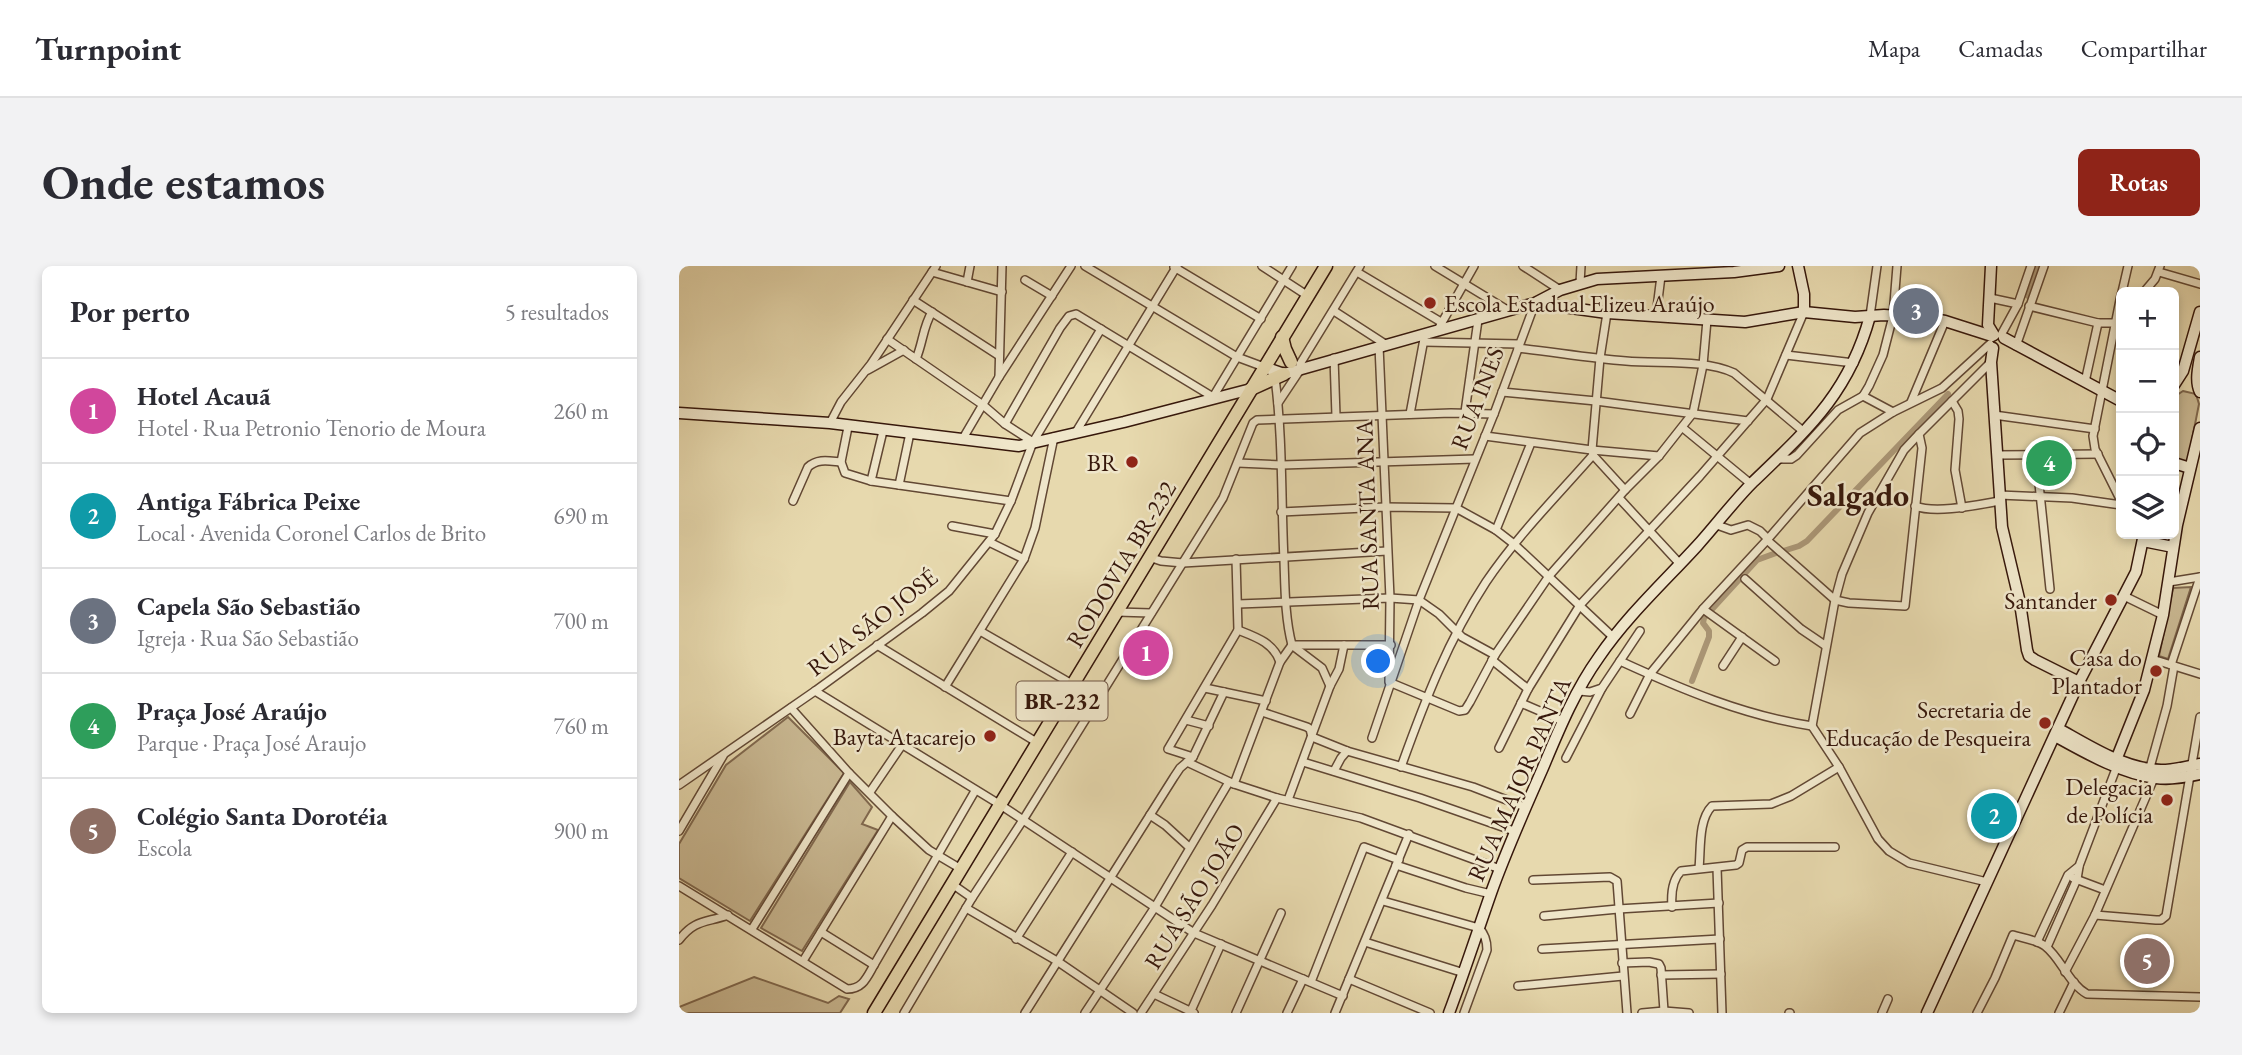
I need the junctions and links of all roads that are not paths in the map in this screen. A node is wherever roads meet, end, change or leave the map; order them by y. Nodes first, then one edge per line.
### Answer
1 (970, 266) edge
2 (1002, 266) edge
3 (1072, 266) edge
4 (1085, 266) edge
5 (1262, 266) edge
6 (1292, 266) edge
7 (1326, 266) edge
8 (1435, 266) edge
9 (1474, 266) edge
10 (1523, 266) edge
11 (1581, 266) edge
12 (1779, 266) edge
13 (1798, 266) edge
14 (1877, 266) edge
15 (1897, 266) edge
16 (1991, 266) edge
17 (2031, 266) edge
18 (2043, 266) edge
19 (2128, 266) edge
20 (1175, 267) edge
21 (934, 269) edge
22 (1359, 269) edge
23 (2160, 269) edge
24 (1665, 273) edge
25 (1025, 280) dead end
26 (1285, 280) junction
27 (967, 282) junction
28 (1464, 283) junction
29 (1580, 283) junction
30 (2200, 284) edge
31 (2123, 287) edge
32 (2147, 287) edge
33 (1560, 290) junction
34 (1002, 292) junction
35 (1052, 296) junction
36 (1308, 296) junction
37 (1990, 298) junction
38 (913, 299) junction
39 (1535, 303) junction
40 (2018, 303) junction
41 (2029, 306) junction
42 (1151, 307) junction
43 (1334, 311) junction
44 (932, 312) junction
45 (1509, 312) junction
46 (1804, 312) junction
47 (2200, 312) edge
48 (1607, 313) junction
49 (1656, 316) junction
50 (1870, 316) junction
51 (1893, 316) junction
52 (1261, 319) junction
53 (1478, 320) junction
54 (1707, 320) junction
55 (2116, 320) edge
56 (1945, 321) junction
57 (2098, 323) junction
58 (1440, 326) junction
59 (2116, 328) edge
60 (1101, 329) junction
61 (1282, 337) junction
62 (887, 339) junction
63 (1424, 339) junction
64 (1997, 340) junction
65 (1476, 343) junction
66 (1128, 345) junction
67 (1382, 345) junction
68 (1518, 346) junction
69 (2016, 346) junction
70 (904, 350) junction
71 (998, 355) junction
72 (1786, 355) junction
73 (1237, 357) junction
74 (2200, 357) edge
75 (1334, 358) junction
76 (1599, 358) junction
77 (916, 359) junction
78 (1267, 362) junction
79 (1991, 362) junction
80 (1854, 363) junction
81 (1300, 365) junction
82 (1703, 365) junction
83 (865, 372) junction
84 (1279, 376) junction
85 (999, 377) junction
86 (2179, 377) edge
87 (2085, 382) junction
88 (2179, 383) edge
89 (1251, 389) junction
90 (2101, 389) junction
91 (2198, 389) edge
92 (1501, 392) junction
93 (1863, 396) junction
94 (1213, 397) junction
95 (2116, 398) edge
96 (1767, 399) junction
97 (1596, 401) junction
98 (1952, 401) junction
99 (1911, 402) junction
100 (1278, 403) junction
101 (983, 405) junction
102 (1465, 412) junction
103 (1893, 412) junction
104 (679, 413) edge
105 (1693, 413) junction
106 (1410, 414) junction
107 (1494, 414) junction
108 (1382, 415) junction
109 (1994, 415) junction
110 (1336, 416) junction
111 (1279, 420) junction
112 (1748, 421) junction
113 (830, 423) junction
114 (1005, 424) junction
115 (848, 427) junction
116 (1683, 428) junction
117 (2095, 429) junction
118 (883, 431) junction
119 (1076, 432) junction
120 (1804, 432) junction
121 (910, 433) junction
122 (1919, 434) junction
123 (1485, 436) junction
124 (2199, 436) edge
125 (1054, 437) junction
126 (962, 440) junction
127 (1033, 442) junction
128 (1531, 443) junction
129 (1592, 452) junction
130 (2098, 454) junction
131 (1997, 455) junction
132 (2036, 455) junction
133 (2063, 455) junction
134 (1659, 456) junction
135 (1718, 456) junction
136 (1475, 459) junction
137 (1777, 459) junction
138 (841, 462) junction
139 (1384, 462) junction
140 (1238, 463) junction
141 (1282, 465) junction
142 (2179, 465) edge
143 (2190, 468) junction
144 (2038, 469) junction
145 (871, 481) junction
146 (1751, 484) junction
147 (899, 485) junction
148 (1625, 490) junction
149 (2116, 492) edge
150 (2041, 496) junction
151 (1619, 498) junction
152 (1999, 498) junction
153 (793, 501) dead end
154 (1011, 501) junction
155 (2116, 503) edge
156 (1915, 506) junction
157 (1385, 507) junction
158 (1456, 508) junction
159 (1962, 508) junction
160 (2179, 510) edge
161 (1281, 512) junction
162 (1717, 524) junction
163 (952, 526) dead end
164 (1496, 530) junction
165 (1649, 530) junction
166 (995, 534) junction
167 (2143, 539) edge
168 (2149, 539) edge
169 (2174, 539) edge
170 (1767, 540) junction
171 (989, 542) junction
172 (1514, 544) junction
173 (2173, 547) junction
174 (1388, 551) junction
175 (1149, 557) junction
176 (1284, 558) junction
177 (1024, 559) junction
178 (1236, 559) junction
179 (1183, 563) junction
180 (1680, 564) junction
181 (1549, 576) junction
182 (1745, 579) dead end
183 (2169, 582) junction
184 (2050, 589) dead end
185 (2124, 596) junction
186 (1390, 598) junction
187 (1419, 600) junction
188 (1835, 600) junction
189 (1285, 602) junction
190 (1238, 604) junction
191 (1580, 605) junction
192 (1117, 612) junction
193 (1707, 612) junction
194 (1151, 613) junction
195 (2163, 615) junction
196 (1238, 630) junction
197 (980, 631) junction
198 (1640, 631) dead end
199 (1456, 633) junction
200 (1613, 637) junction
201 (1742, 637) junction
202 (877, 645) junction
203 (1292, 645) junction
204 (1344, 645) junction
205 (1391, 645) junction
206 (1826, 646) junction
207 (1493, 657) junction
208 (2152, 659) junction
209 (1620, 661) junction
210 (1775, 661) dead end
211 (1280, 662) junction
212 (1723, 666) dead end
213 (2173, 666) junction
214 (1650, 674) junction
215 (2200, 674) edge
216 (1389, 682) junction
217 (2078, 682) junction
218 (1072, 684) junction
219 (1330, 686) junction
220 (945, 687) junction
221 (1205, 688) junction
222 (1602, 688) junction
223 (1528, 689) junction
224 (815, 691) junction
225 (1579, 691) junction
226 (1224, 692) junction
227 (1426, 698) junction
228 (1266, 701) junction
229 (1521, 703) junction
230 (790, 708) junction
231 (1262, 712) junction
232 (1630, 714) dead end
233 (2200, 717) edge
234 (1186, 720) junction
235 (1563, 721) junction
236 (1209, 726) junction
237 (1812, 726) junction
238 (2057, 732) junction
239 (1312, 737) junction
240 (1372, 738) dead end
241 (1038, 743) junction
242 (902, 745) junction
243 (1499, 748) dead end
244 (1347, 751) junction
245 (725, 752) junction
246 (1566, 758) dead end
247 (1190, 759) junction
248 (1303, 762) junction
249 (2116, 763) junction
250 (1839, 767) junction
251 (1401, 768) junction
252 (2195, 770) edge
253 (1334, 771) junction
254 (849, 772) junction
255 (2151, 775) junction
256 (1232, 783) junction
257 (679, 785) edge
258 (975, 791) junction
259 (870, 792) junction
260 (1277, 798) junction
261 (1288, 800) junction
262 (999, 804) junction
263 (1525, 807) junction
264 (1150, 815) junction
265 (892, 816) junction
266 (1023, 820) junction
267 (679, 831) edge
268 (1514, 831) junction
269 (1409, 834) junction
270 (1189, 847) junction
271 (1835, 847) dead end
272 (1072, 852) junction
273 (939, 856) junction
274 (1398, 863) junction
275 (2079, 866) junction
276 (1699, 868) junction
277 (1717, 868) junction
278 (961, 869) junction
279 (1500, 869) junction
280 (2068, 875) junction
281 (1110, 878) junction
282 (2077, 879) junction
283 (1532, 880) dead end
284 (1987, 882) junction
285 (952, 884) junction
286 (679, 886) edge
287 (2105, 890) junction
288 (1491, 894) junction
289 (972, 898) junction
290 (1383, 901) junction
291 (1719, 903) junction
292 (1155, 907) junction
293 (1672, 907) junction
294 (966, 908) junction
295 (1618, 909) junction
296 (1281, 913) dead end
297 (728, 915) junction
298 (2095, 915) junction
299 (1544, 916) dead end
300 (1479, 928) junction
301 (752, 929) junction
302 (821, 932) junction
303 (1194, 933) junction
304 (1016, 939) junction
305 (1720, 939) junction
306 (679, 940) edge
307 (1365, 942) junction
308 (2037, 942) junction
309 (1621, 943) junction
310 (1221, 944) junction
311 (2047, 947) junction
312 (1542, 949) dead end
313 (803, 961) junction
314 (1057, 961) junction
315 (1259, 961) junction
316 (1622, 963) junction
317 (874, 965) junction
318 (1661, 971) junction
319 (2065, 972) junction
320 (1464, 973) junction
321 (1721, 974) junction
322 (1623, 976) junction
323 (1349, 979) junction
324 (1307, 980) junction
325 (2074, 982) junction
326 (1518, 986) dead end
327 (1098, 991) junction
328 (1154, 995) junction
329 (1343, 996) junction
330 (2200, 998) edge
331 (1888, 999) dead end
332 (1664, 1011) junction
333 (1684, 1012) edge
334 (874, 1013) edge
335 (904, 1013) edge
336 (1025, 1013) edge
337 (1085, 1013) edge
338 (1133, 1013) edge
339 (1141, 1013) edge
340 (1192, 1013) edge
341 (1236, 1013) edge
342 (1287, 1013) edge
343 (1335, 1013) edge
344 (1430, 1013) edge
345 (1449, 1013) edge
346 (1464, 1013) edge
347 (1627, 1013) edge
348 (1644, 1013) edge
349 (1721, 1013) edge
350 (1882, 1013) edge
351 (1927, 1013) edge
352 (1977, 1013) edge
353 (2059, 1013) edge

1 - 27 street
2 - 34 street
3 - 35 street
4 - 42 street
5 - 26 street
6 - 26 street
7 - 36 highway, BR-232
8 - 28 street
9 - 28 street
10 - 33 street
11 - 29 street
12 - 24 main road
13 - 46 main road
14 - 50 street, RUA MAJOR PANTA
15 - 51 street, RUA MAJOR PANTA
16 - 37 main road
17 - 40 street
18 - 41 street
19 - 31 street
20 - 42 street
20 - 52 street
21 - 27 street
21 - 38 street
22 - 43 street
22 - 58 street
23 - 30 street
23 - 32 street
24 - 29 main road
24 - 49 street
25 - 35 street
26 - 36 street
26 - 52 street
27 - 34 street
28 - 45 street
28 - 58 street
29 - 33 main road
33 - 39 main road
34 - 71 street
35 - 85 street
36 - 61 highway, BR-232
37 - 40 street
37 - 64 main road
38 - 44 street
38 - 62 street
39 - 45 main road
39 - 48 main road
39 - 68 street, RUA INES
40 - 64 street
41 - 57 street
41 - 69 street
42 - 66 street
42 - 73 street
43 - 67 street
43 - 81 street
44 - 71 street
44 - 77 street
45 - 53 main road
46 - 50 main road
46 - 54 main road
46 - 72 street
47 - 86 main road
48 - 49 main road
48 - 76 street
49 - 54 main road
50 - 51 main road
50 - 80 main road, RUA MAJOR PANTA
51 - 56 main road
51 - 93 street, RUA MAJOR PANTA
52 - 73 street
53 - 58 main road
53 - 65 street
54 - 82 street
55 - 57 street
56 - 64 main road
56 - 99 street
57 - 87 street
58 - 63 main road
59 - 90 street
60 - 66 street
60 - 114 street
60 - 127 street, RUA SÃO JOSÉ
61 - 78 highway, BR-232
61 - 81 highway
62 - 70 street
62 - 83 street
63 - 65 street
63 - 67 main road
63 - 106 street
64 - 69 main road
64 - 79 main road
64 - 99 street
65 - 68 street
65 - 102 street
66 - 94 street
66 - 119 street
67 - 75 main road
67 - 108 street, RUA SANTA ANA
68 - 76 street
68 - 92 street, RUA INES
69 - 87 main road
70 - 77 street
70 - 83 street
71 - 85 street
72 - 80 street
72 - 96 street
73 - 78 street
73 - 94 street
74 - 91 main road
75 - 81 main road
75 - 110 street
76 - 82 street
76 - 97 street
77 - 101 street
78 - 81 main road
78 - 84 main road
78 - 89 highway, BR-232
79 - 98 street
79 - 109 main road
80 - 120 main road, RUA MAJOR PANTA
81 - 84 main road
81 - 100 street
82 - 96 street
82 - 105 street
83 - 113 street
84 - 89 highway
84 - 100 street
85 - 101 street
87 - 90 main road
88 - 91 main road
89 - 94 main road
89 - 175 highway, RODOVIA BR-232 / BR-232
90 - 95 main road
90 - 117 street
92 - 97 street
92 - 107 street, RUA INES
93 - 103 street
93 - 137 street, RUA MAJOR PANTA
94 - 119 main road
96 - 112 street
96 - 120 street
97 - 105 street
97 - 129 street
98 - 122 street
98 - 159 street
99 - 103 street
100 - 111 street
101 - 114 street
101 - 126 street
102 - 106 street
102 - 107 street
103 - 170 street
104 - 113 main road
105 - 112 street
105 - 116 street
106 - 108 street
107 - 123 street, RUA INES
108 - 110 street
108 - 139 street, RUA SANTA ANA
109 - 117 street
109 - 131 main road
110 - 111 street
111 - 140 street
111 - 141 street
112 - 135 street
113 - 115 main road
114 - 127 street
115 - 118 main road
115 - 138 street
116 - 134 street
116 - 135 street
117 - 130 street
118 - 121 main road
118 - 145 street
119 - 125 main road
120 - 137 main road, RUA MAJOR PANTA
121 - 126 main road
121 - 147 street
122 - 156 street
122 - 188 street
123 - 128 street
123 - 136 street, RUA INES
124 - 143 main road
125 - 127 main road
125 - 177 street
126 - 127 main road
127 - 154 street, RUA SÃO JOSÉ
128 - 129 street
128 - 164 street
129 - 134 street
129 - 148 street
129 - 172 street
130 - 133 street
130 - 149 street
131 - 132 street
131 - 152 main road
132 - 133 street
132 - 144 street
133 - 144 street
134 - 148 street
135 - 146 street
135 - 165 street
136 - 139 street
136 - 158 street, RUA INES
137 - 146 main road, RUA MAJOR PANTA
138 - 145 street
138 - 153 street
139 - 141 street
139 - 157 street, RUA SANTA ANA
140 - 141 street
140 - 179 street
141 - 161 street
142 - 143 main road
143 - 160 main road
144 - 150 street
145 - 147 street
146 - 162 main road, RUA MAJOR PANTA
147 - 154 street
148 - 151 street
150 - 152 street
150 - 155 street
150 - 184 street
151 - 165 street
151 - 181 street
152 - 159 street
152 - 217 main road
154 - 166 street, RUA SÃO JOSÉ
156 - 159 street
156 - 188 street
157 - 158 street
157 - 161 street
157 - 174 street, RUA SANTA ANA
158 - 164 street
158 - 187 street, RUA INES
161 - 176 street
162 - 170 street
162 - 180 main road, RUA MAJOR PANTA
163 - 166 street
164 - 172 street
165 - 180 street
165 - 191 street
166 - 171 street, RUA SÃO JOSÉ
167 - 185 main road
168 - 173 main road
169 - 173 main road
170 - 188 street
170 - 193 street
171 - 177 street
171 - 202 street, RUA SÃO JOSÉ
172 - 181 street
172 - 199 street
173 - 183 main road
174 - 176 street
174 - 186 street, RUA SANTA ANA
175 - 179 street
175 - 192 highway, RODOVIA BR-232 / BR-232
176 - 178 street
176 - 189 street
177 - 197 street
178 - 179 street
178 - 190 street
179 - 194 street
180 - 200 main road, RUA MAJOR PANTA
181 - 191 street
181 - 207 street
182 - 206 street
183 - 195 main road
183 - 213 street
185 - 195 street
185 - 217 main road
186 - 187 street
186 - 189 street
186 - 205 street, RUA SANTA ANA
187 - 199 street
187 - 216 street, RUA INES
188 - 206 street
189 - 190 street
189 - 203 street
190 - 196 street
191 - 200 street
191 - 223 street
192 - 194 street
192 - 218 highway, RODOVIA BR-232 / BR-232
193 - 201 street
193 - 214 street
194 - 266 street
195 - 208 main road
196 - 211 street
196 - 221 street
197 - 218 street
197 - 220 street
198 - 209 street
199 - 207 street
199 - 227 street
200 - 225 main road, RUA MAJOR PANTA
201 - 210 street
201 - 212 street
202 - 220 street
202 - 224 street, RUA SÃO JOSÉ
203 - 204 street
203 - 211 street
203 - 219 street
204 - 205 street
204 - 219 street
205 - 216 street, RUA SANTA ANA
206 - 237 street
207 - 223 street
207 - 227 street
208 - 213 street
208 - 249 main road
209 - 214 street
209 - 222 street
211 - 228 street
213 - 215 street
213 - 255 street
214 - 232 street
214 - 237 street
216 - 227 street
216 - 240 street
217 - 238 main road
218 - 241 highway, RODOVIA BR-232 / BR-232
219 - 239 street
220 - 241 street
221 - 226 street
221 - 234 street
222 - 225 street
222 - 246 street
223 - 229 street
224 - 230 street, RUA SÃO JOSÉ
224 - 242 street
225 - 235 main road, RUA MAJOR PANTA
226 - 228 street
226 - 236 street
227 - 251 street
228 - 231 street
229 - 235 street
229 - 243 street
230 - 245 street, RUA SÃO JOSÉ
230 - 254 street
231 - 239 street
231 - 256 street
233 - 252 street
234 - 236 street
234 - 247 street
235 - 263 main road, RUA MAJOR PANTA
236 - 247 street
237 - 250 street
238 - 249 main road
238 - 284 main road
239 - 244 street
239 - 248 street
241 - 262 highway, RODOVIA BR-232 / BR-232
242 - 258 street
242 - 259 street
244 - 251 street
244 - 253 street
245 - 257 street, RUA SÃO JOSÉ
245 - 267 street
247 - 256 street
247 - 264 street
248 - 253 street
248 - 261 street
249 - 255 main road
249 - 275 street
250 - 276 street
250 - 284 street
251 - 263 street
252 - 255 main road
252 - 298 street
253 - 268 street
254 - 259 street
254 - 301 street
255 - 287 street
256 - 260 street
256 - 270 street
258 - 262 street
258 - 273 street
259 - 265 street
260 - 261 street
260 - 303 street, RUA SÃO JOÃO
261 - 269 street
262 - 266 street
262 - 278 highway, RODOVIA BR-232 / BR-232
263 - 268 main road, RUA MAJOR PANTA
264 - 270 street
264 - 281 street
265 - 273 street
265 - 302 street
266 - 272 street
266 - 289 street
268 - 279 main road, RUA MAJOR PANTA
269 - 274 street
269 - 279 street
270 - 292 street
271 - 277 street
272 - 281 street
272 - 304 street
273 - 278 street
273 - 317 street
274 - 288 street
274 - 290 street
274 - 324 street
275 - 280 street
275 - 282 street
276 - 277 street
276 - 293 street
277 - 291 street
278 - 285 highway, RODOVIA BR-232 / BR-232
279 - 288 main road, RUA MAJOR PANTA
280 - 282 street
280 - 308 street
281 - 292 street
281 - 314 street
282 - 287 street
282 - 311 street
283 - 295 street
284 - 351 main road
285 - 289 street
285 - 334 highway, RODOVIA BR-232 / BR-232
286 - 297 street
287 - 298 street
288 - 300 main road, RUA MAJOR PANTA
289 - 294 street
290 - 300 street
290 - 307 street
291 - 293 street
291 - 305 street
292 - 303 street
292 - 327 street
293 - 295 street
294 - 304 street
294 - 335 street
295 - 299 street
295 - 309 street
296 - 315 street
297 - 301 street
297 - 306 street
298 - 319 street
300 - 320 main road, RUA MAJOR PANTA
300 - 346 street
301 - 313 street
302 - 313 street
302 - 317 street
303 - 310 street
303 - 328 street, RUA SÃO JOÃO
304 - 314 street
305 - 309 street
305 - 321 street
307 - 320 street
307 - 323 street
308 - 311 street
308 - 352 street
309 - 312 street
309 - 316 street
310 - 315 street
310 - 340 street
311 - 319 street
313 - 317 street
314 - 327 street
314 - 336 street
315 - 324 street
315 - 341 street
316 - 318 street
316 - 322 street
318 - 321 street
318 - 332 street
319 - 325 street
320 - 345 main road, RUA MAJOR PANTA
321 - 349 street
322 - 326 street
322 - 347 street
323 - 329 street
323 - 344 street
324 - 329 street
324 - 342 street
325 - 330 street
325 - 353 street
327 - 337 street
327 - 338 street
328 - 339 street, RUA SÃO JOÃO
328 - 340 street
329 - 343 street
331 - 350 street
332 - 333 street
332 - 348 street

